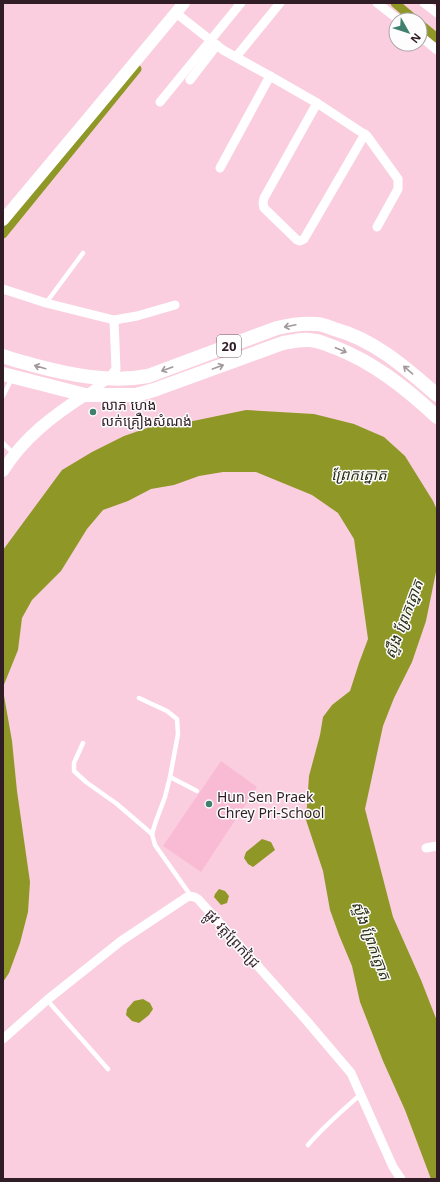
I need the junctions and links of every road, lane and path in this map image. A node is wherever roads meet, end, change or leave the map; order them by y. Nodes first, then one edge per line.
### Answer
1 (241, 3) edge
2 (280, 3) edge
3 (377, 3) edge
4 (424, 3) edge
5 (180, 8) edge
6 (389, 12) edge
7 (437, 13) edge
8 (213, 43) junction
9 (428, 43) edge
10 (437, 50) edge
11 (236, 57) junction
12 (270, 76) junction
13 (190, 80) dead end
14 (160, 102) dead end
15 (317, 103) junction
16 (365, 134) junction
17 (220, 168) dead end
18 (3, 220) edge
19 (377, 227) dead end
20 (83, 253) dead end
21 (3, 289) edge
22 (46, 303) junction
23 (175, 305) dead end
24 (114, 320) junction
25 (3, 356) edge
26 (8, 375) edge
27 (108, 379) junction
28 (433, 391) edge
29 (86, 395) junction
30 (3, 396) edge
31 (418, 399) junction
32 (437, 417) edge
33 (3, 443) edge
34 (14, 454) junction
35 (3, 471) edge
36 (139, 698) dead end
37 (83, 743) dead end
38 (170, 778) junction
39 (197, 791) dead end
40 (152, 834) junction
41 (437, 846) edge
42 (426, 848) dead end
43 (191, 896) junction
44 (47, 1000) junction
45 (3, 1039) edge
46 (108, 1069) dead end
47 (361, 1094) junction
48 (308, 1145) dead end
49 (402, 1179) edge

1 - 8 street
2 - 11 street
3 - 6 street
4 - 7 street
5 - 8 street
5 - 18 street
8 - 11 street
8 - 13 street
8 - 14 street
9 - 10 street
11 - 12 street
12 - 15 street
12 - 17 street
15 - 16 street
15 - 16 street
16 - 19 street
20 - 22 lane
21 - 22 street
22 - 24 street
23 - 24 street
24 - 27 street
27 -> 25 main road, 20
26 - 29 main road, 20
26 - 30 lane
28 -> 27 main road, 20
27 - 29 street
28 - 31 main road
29 -> 31 main road, 20
29 - 34 street
31 - 32 main road, 20
33 - 34 lane
34 - 35 street
36 - 38 lane
37 - 40 lane
38 - 39 lane
38 - 40 lane
40 - 43 lane
41 - 42 street
43 - 44 street
43 - 47 street, ផ្លូវ វត្តព្រែកជ្រៃ
44 - 45 street
44 - 46 lane
47 - 48 lane
47 - 49 street, ផ្លូវ វត្តព្រែកជ្រៃ

